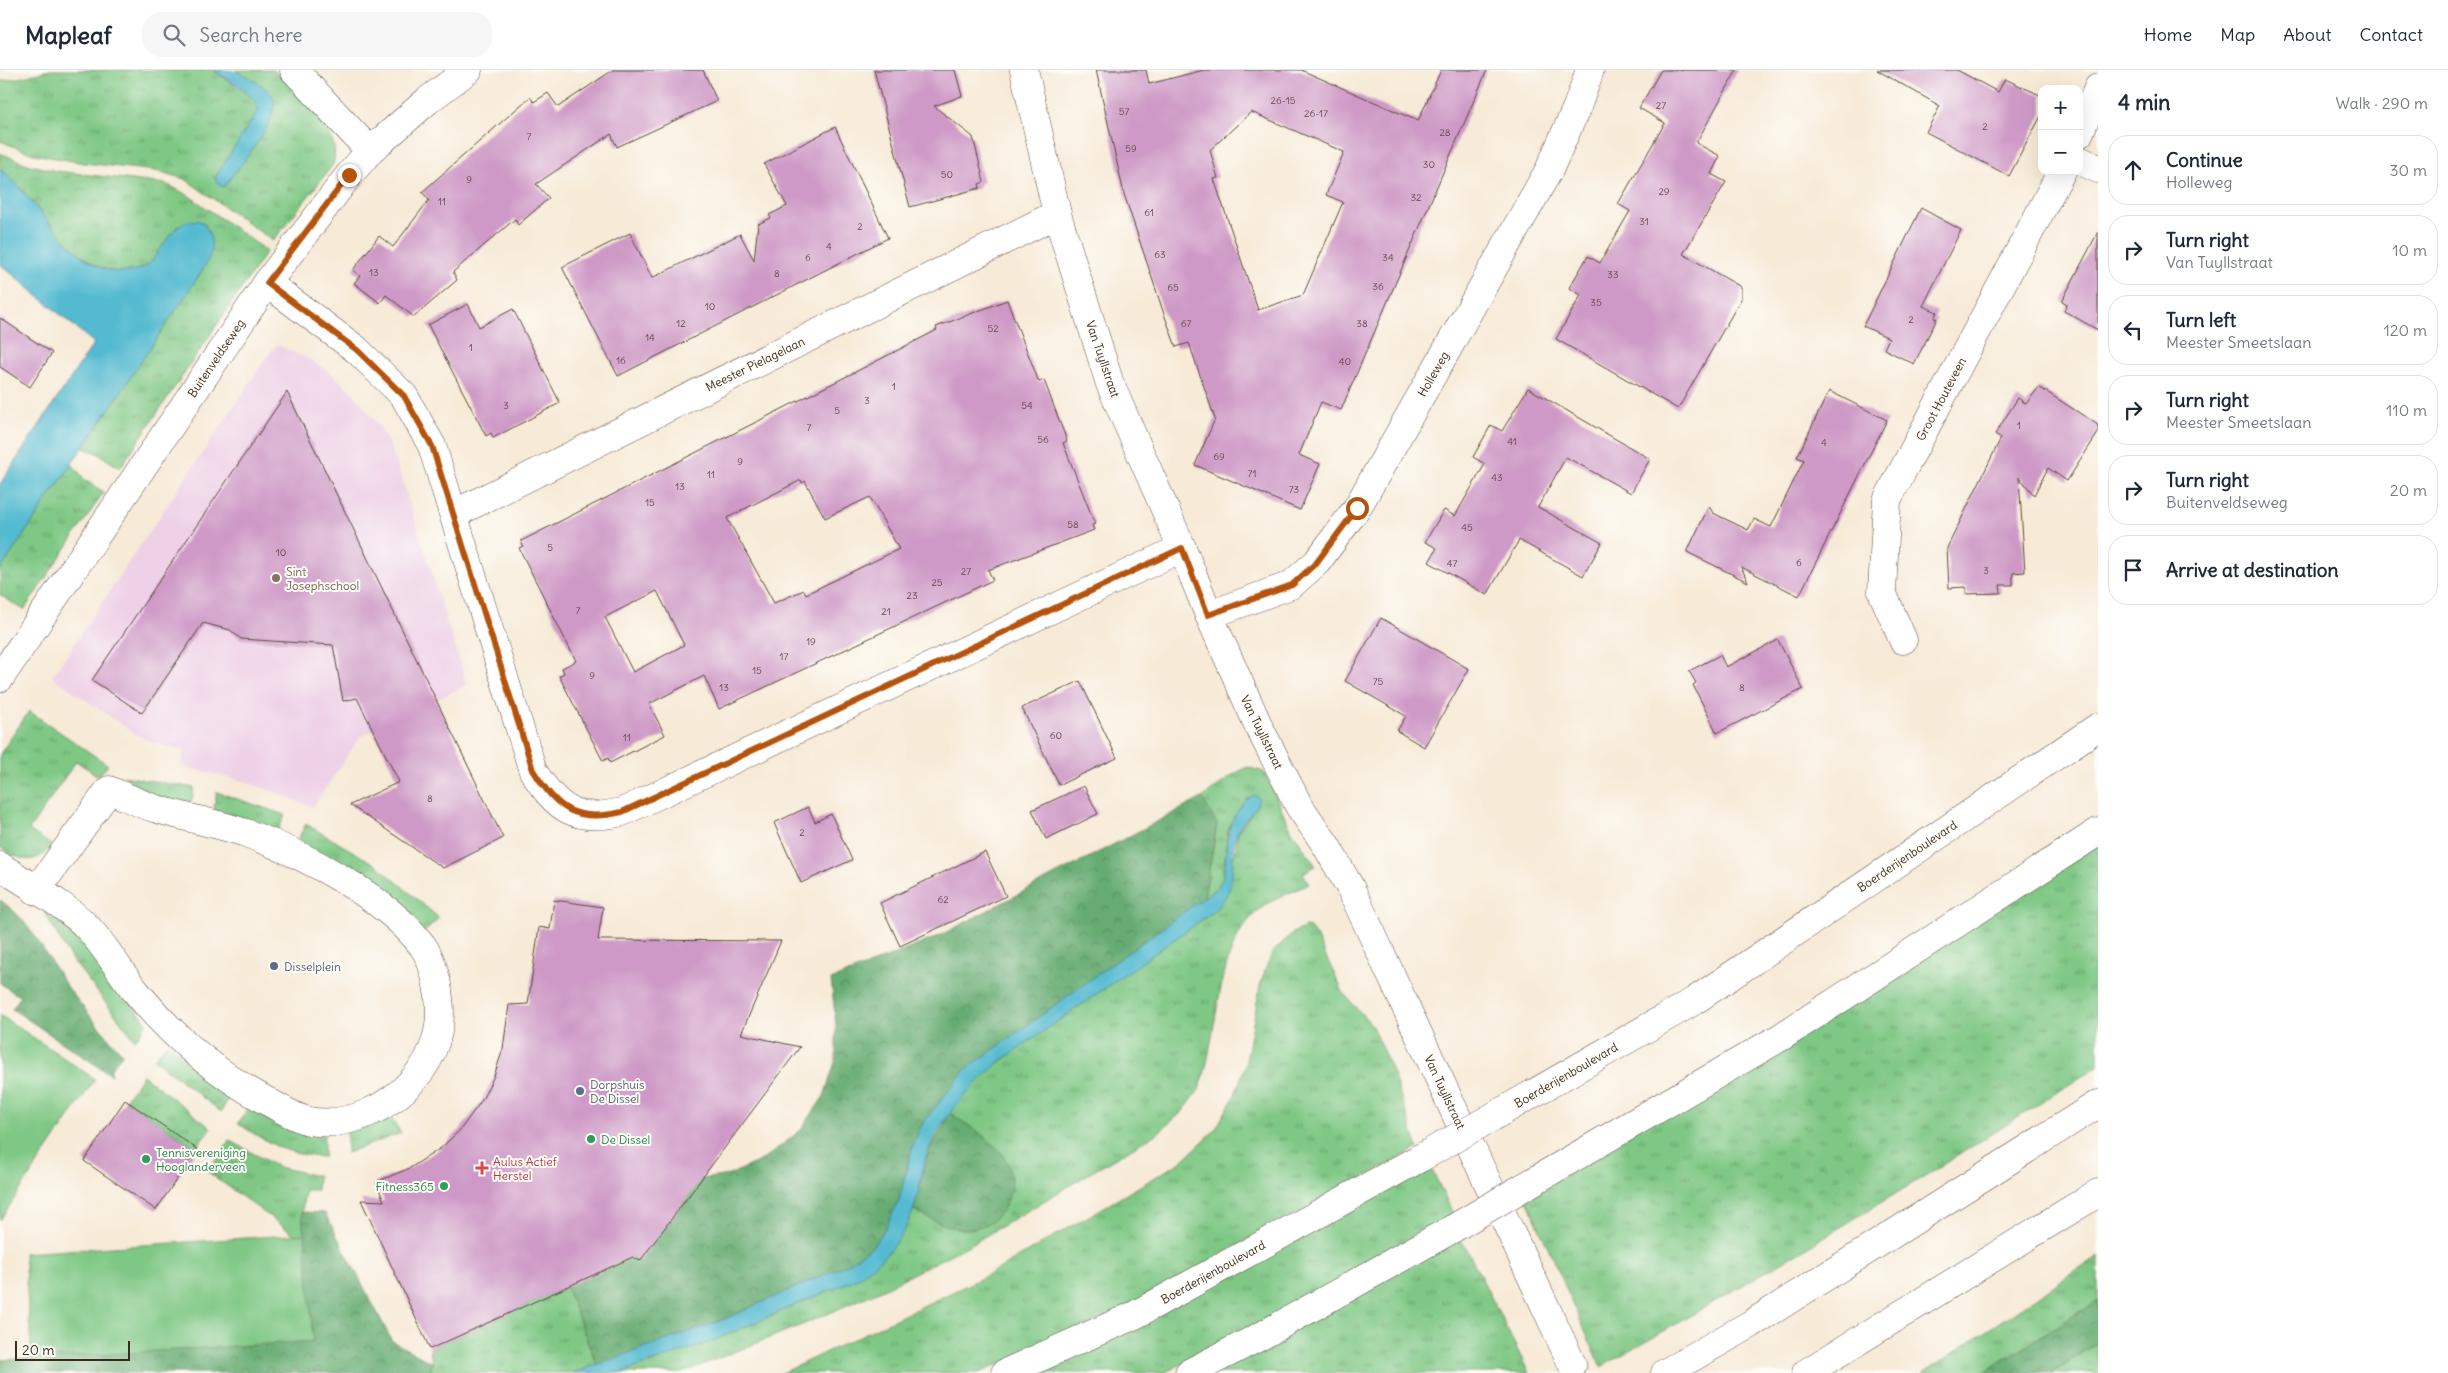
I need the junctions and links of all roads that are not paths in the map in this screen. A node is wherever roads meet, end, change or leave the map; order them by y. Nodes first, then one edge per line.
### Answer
1 (294, 70) edge
2 (468, 70) edge
3 (1024, 70) edge
4 (1590, 70) edge
5 (2098, 88) edge
6 (2081, 130) edge
7 (370, 151) junction
8 (2083, 162) edge
9 (2098, 169) edge
10 (2060, 175) edge
11 (1057, 214) junction
12 (267, 283) junction
13 (454, 514) junction
14 (1182, 548) junction
15 (1208, 615) junction
16 (1903, 640) dead end
17 (0, 678) edge
18 (2098, 727) edge
19 (2098, 832) edge
20 (0, 866) edge
21 (36, 891) junction
22 (2098, 1104) edge
23 (2098, 1193) edge
24 (1572, 1364) dead end
25 (1005, 1373) edge
26 (1189, 1373) edge
27 (1665, 1373) edge
28 (1806, 1373) edge

1 - 7 main road
2 - 7 main road, Buitenveldseweg
3 - 11 main road, Van Tuyllstraat
4 - 15 main road, Holleweg
5 - 6 main road
7 - 12 main road, Buitenveldseweg
8 - 9 main road
10 - 16 main road, Groot Houteveen
11 - 13 main road, Meester Pielagelaan
11 - 14 main road, Van Tuyllstraat
12 - 13 main road
12 - 17 main road, Buitenveldseweg
13 - 14 main road
14 - 15 main road, Van Tuyllstraat
15 - 24 main road, Van Tuyllstraat
18 - 25 main road, Boerderijenboulevard, bridge
19 - 26 main road, bridge
20 - 21 main road
21 - 21 main road
22 - 27 main road
23 - 28 main road

